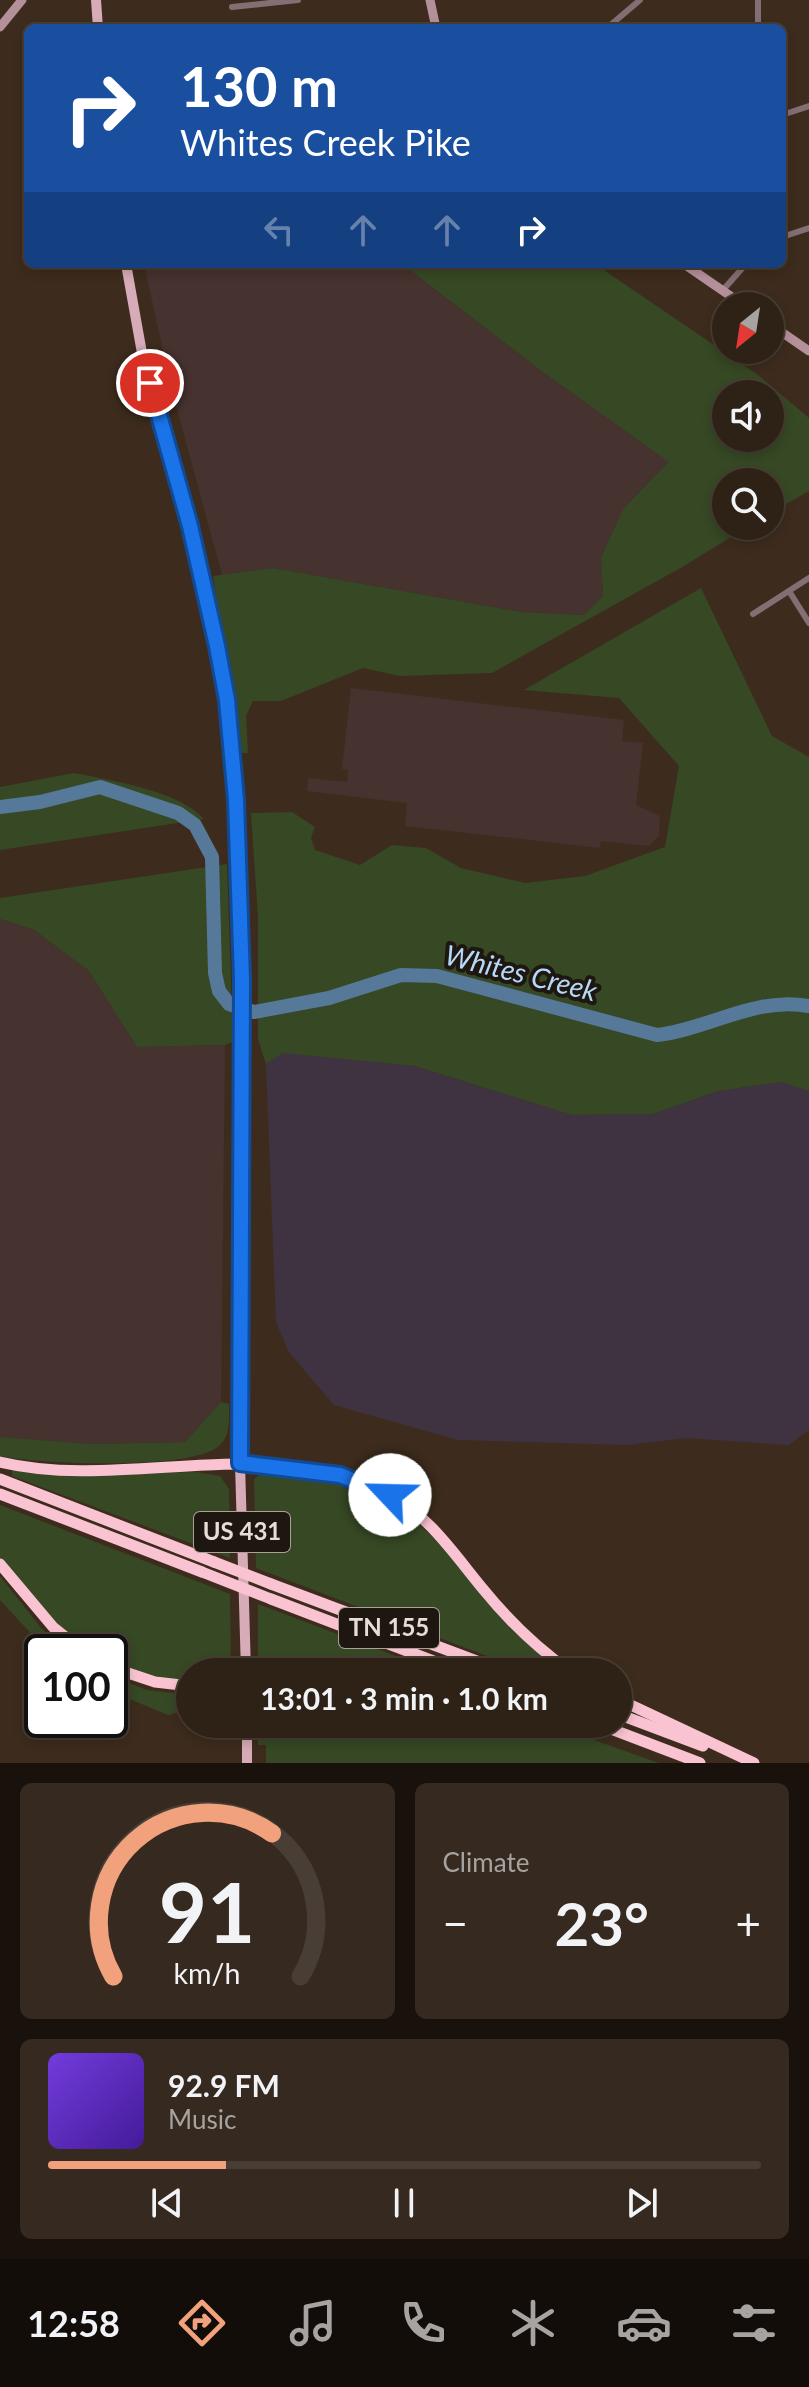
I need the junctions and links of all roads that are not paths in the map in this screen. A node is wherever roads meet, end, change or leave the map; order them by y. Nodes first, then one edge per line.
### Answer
1 (22, 0) edge
2 (96, 0) edge
3 (298, 0) edge
4 (430, 0) edge
5 (640, 0) edge
6 (758, 0) edge
7 (232, 7) dead end
8 (98, 24) edge
9 (435, 24) edge
10 (612, 24) edge
11 (758, 24) edge
12 (0, 27) edge
13 (809, 106) edge
14 (786, 114) edge
15 (809, 228) edge
16 (786, 236) edge
17 (127, 268) edge
18 (690, 268) edge
19 (742, 268) edge
20 (723, 290) junction
21 (726, 292) edge
22 (784, 334) edge
23 (809, 351) edge
24 (809, 578) edge
25 (789, 591) junction
26 (753, 614) dead end
27 (809, 623) edge
28 (0, 1462) edge
29 (240, 1463) junction
30 (0, 1479) edge
31 (0, 1494) edge
32 (0, 1564) edge
33 (62, 1634) edge
34 (246, 1658) edge
35 (425, 1658) edge
36 (469, 1658) edge
37 (554, 1658) edge
38 (128, 1673) edge
39 (176, 1684) edge
40 (632, 1706) edge
41 (632, 1719) edge
42 (632, 1737) edge
43 (247, 1738) edge
44 (631, 1738) edge
45 (643, 1741) junction
46 (247, 1763) edge
47 (700, 1763) edge
48 (752, 1763) edge

1 - 12 street
2 - 8 main road
3 - 7 street
4 - 9 street
5 - 10 street
6 - 11 street
13 - 14 street
15 - 16 street
17 - 29 main road, US 431
18 - 20 street
19 - 20 street
20 - 21 street
22 - 23 street
24 - 25 street
25 - 26 street
25 - 27 street
28 - 29 highway
29 - 34 main road, US 431
29 - 37 highway
30 - 36 highway, TN 155, bridge
31 - 35 highway, TN 155, bridge
32 - 33 highway
38 - 39 highway
40 - 48 highway
41 - 48 highway
42 - 45 highway
43 - 46 main road
44 - 45 highway
45 - 47 highway

